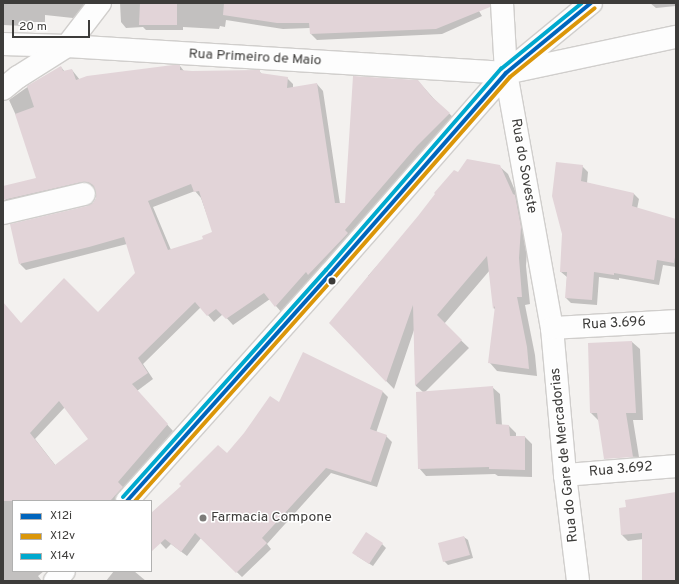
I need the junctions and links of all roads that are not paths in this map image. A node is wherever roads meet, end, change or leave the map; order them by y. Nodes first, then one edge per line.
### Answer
1 (100, 3) edge
2 (502, 3) edge
3 (591, 3) edge
4 (676, 37) edge
5 (3, 44) edge
6 (67, 46) junction
7 (506, 73) junction
8 (3, 89) edge
9 (84, 194) dead end
10 (3, 213) edge
11 (676, 321) edge
12 (552, 328) junction
13 (676, 466) edge
14 (565, 475) junction
15 (128, 500) edge
16 (63, 572) edge
17 (55, 581) edge
18 (578, 581) edge

1 - 6 street
2 - 7 street, Rua do Soveste
3 - 7 street
4 - 7 street, Rua Primeiro de Maio
5 - 6 street, Rua Primeiro de Maio
6 - 7 street, Rua Primeiro de Maio
6 - 8 street
7 - 12 street, Rua do Soveste
7 - 15 street
9 - 10 street
11 - 12 street, Rua 3.696
12 - 14 street, Rua do Gare de Mercadorias
13 - 14 street, Rua 3.692
14 - 18 street, Rua do Gare de Mercadorias
16 - 17 street

